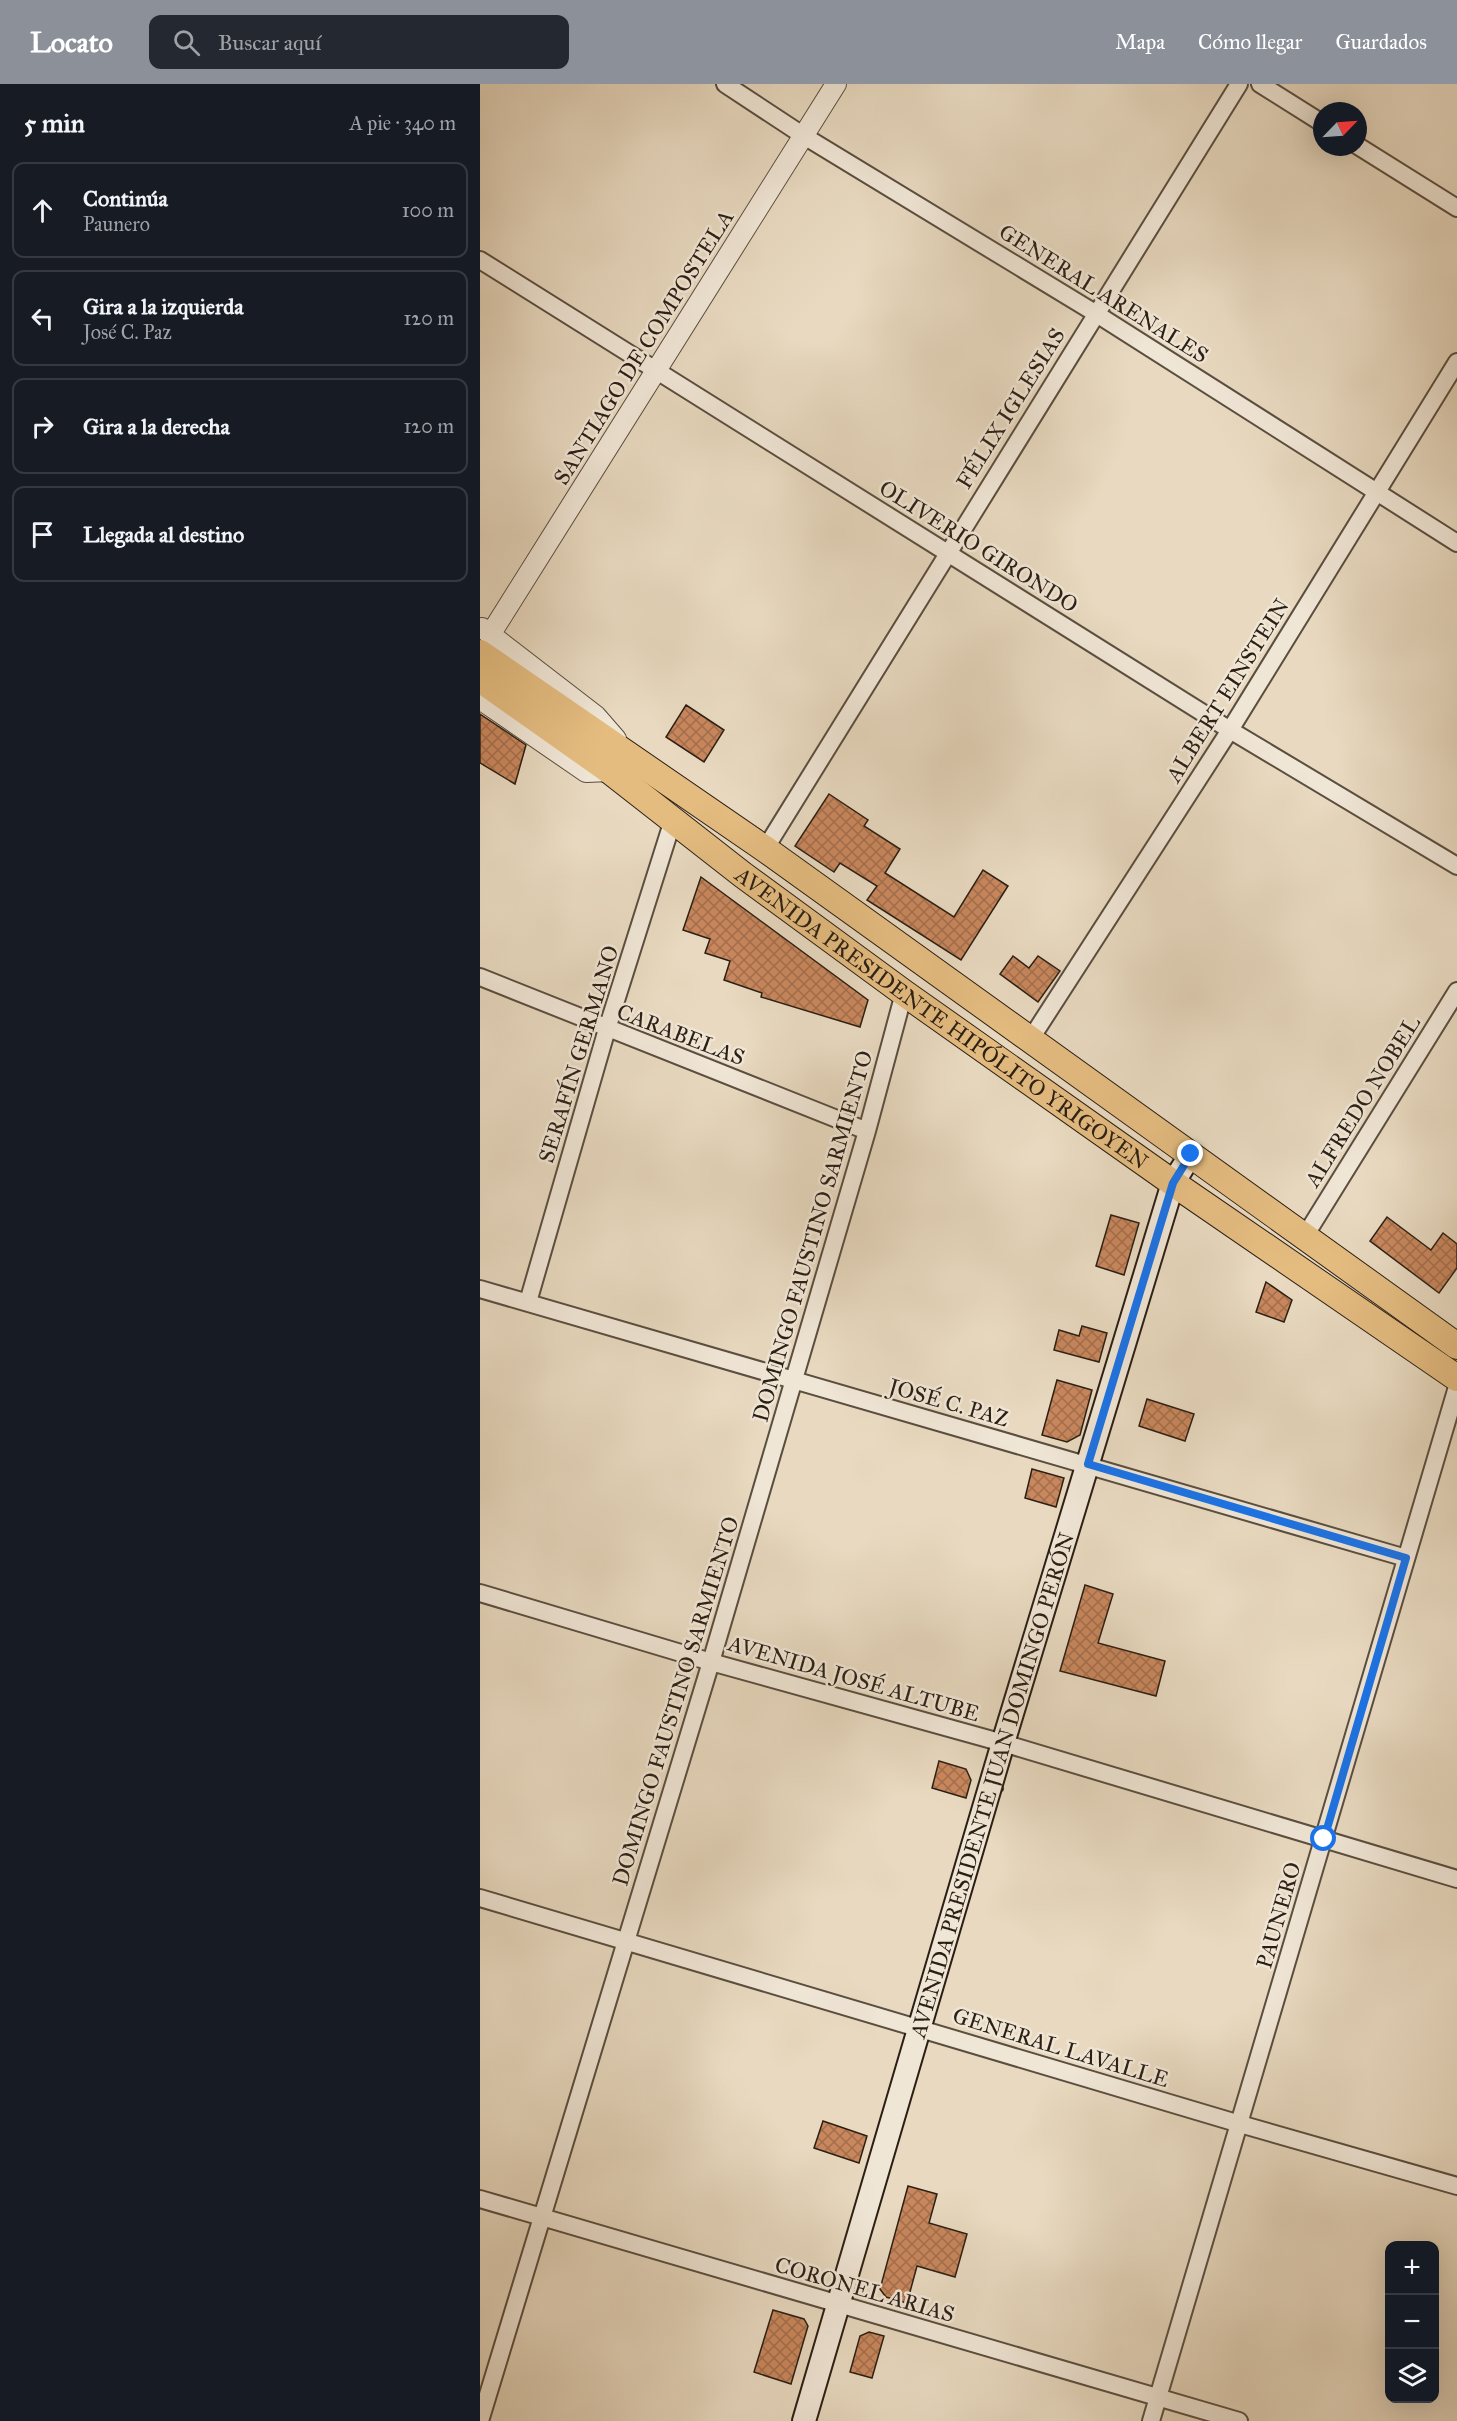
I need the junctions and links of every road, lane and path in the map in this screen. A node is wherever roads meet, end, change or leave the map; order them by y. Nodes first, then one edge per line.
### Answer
1 (725, 84) edge
2 (836, 84) edge
3 (1239, 84) edge
4 (1260, 84) edge
5 (1313, 117) edge
6 (804, 135) junction
7 (1367, 152) edge
8 (1457, 208) edge
9 (480, 260) edge
10 (1095, 313) junction
11 (1457, 362) edge
12 (657, 370) junction
13 (1376, 491) junction
14 (1457, 543) edge
15 (947, 552) junction
16 (483, 638) edge
17 (480, 678) edge
18 (480, 699) edge
19 (1230, 730) junction
20 (610, 771) junction
21 (674, 820) junction
22 (765, 849) junction
23 (1457, 866) edge
24 (480, 977) edge
25 (1457, 991) edge
26 (904, 993) junction
27 (607, 1029) junction
28 (1030, 1040) junction
29 (867, 1131) junction
30 (1191, 1154) junction
31 (1173, 1183) junction
32 (1305, 1236) junction
33 (480, 1289) edge
34 (528, 1302) junction
35 (1457, 1346) edge
36 (1457, 1378) edge
37 (794, 1382) junction
38 (1457, 1387) edge
39 (1088, 1464) junction
40 (1406, 1558) junction
41 (480, 1593) edge
42 (711, 1662) junction
43 (1003, 1743) junction
44 (1324, 1839) junction
45 (1457, 1879) edge
46 (480, 1898) edge
47 (625, 1941) junction
48 (921, 2029) junction
49 (1240, 2124) junction
50 (1457, 2186) edge
51 (480, 2199) edge
52 (543, 2218) junction
53 (839, 2306) junction
54 (1157, 2397) junction
55 (480, 2421) edge
56 (804, 2421) edge
57 (1150, 2421) edge
58 (1239, 2421) edge

1 - 6 street, GENERAL ARENALES
2 - 6 street, SANTIAGO DE COMPOSTELA
3 - 10 street, FÉLIX IGLESIAS
4 - 5 street
6 - 10 street, GENERAL ARENALES
6 - 12 street, SANTIAGO DE COMPOSTELA
7 - 8 street
9 - 12 street, OLIVERIO GIRONDO
10 - 13 street, GENERAL ARENALES
10 - 15 street, FÉLIX IGLESIAS
11 - 13 street, ALBERT EINSTEIN
12 - 15 street, OLIVERIO GIRONDO
12 - 16 street, SANTIAGO DE COMPOSTELA
13 - 14 street, GENERAL ARENALES
13 - 19 street, ALBERT EINSTEIN
15 - 19 street, OLIVERIO GIRONDO
15 - 22 street, FÉLIX IGLESIAS
16 - 22 main road, AVENIDA PRESIDENTE HIPÓLITO YRIGOYEN
17 - 20 main road, AVENIDA PRESIDENTE HIPÓLITO YRIGOYEN
18 - 20 street
19 - 23 street, OLIVERIO GIRONDO
19 - 28 street, ALBERT EINSTEIN
20 - 21 main road, AVENIDA PRESIDENTE HIPÓLITO YRIGOYEN
21 - 26 main road, AVENIDA PRESIDENTE HIPÓLITO YRIGOYEN
21 - 27 street, SERAFÍN GERMANO
22 - 28 main road, AVENIDA PRESIDENTE HIPÓLITO YRIGOYEN
24 - 27 street, CARABELAS
25 - 32 street, ALFREDO NOBEL
26 - 29 street, DOMINGO FAUSTINO SARMIENTO
26 - 31 main road, AVENIDA PRESIDENTE HIPÓLITO YRIGOYEN
27 - 29 street, CARABELAS
27 - 34 street, SERAFÍN GERMANO
28 - 30 main road, AVENIDA PRESIDENTE HIPÓLITO YRIGOYEN
29 - 37 street, DOMINGO FAUSTINO SARMIENTO
30 - 31 main road, AVENIDA PRESIDENTE JUAN DOMINGO PERÓN
30 - 32 main road, AVENIDA PRESIDENTE HIPÓLITO YRIGOYEN
31 - 36 main road, AVENIDA PRESIDENTE HIPÓLITO YRIGOYEN
31 - 39 main road, AVENIDA PRESIDENTE JUAN DOMINGO PERÓN
32 - 35 main road, AVENIDA PRESIDENTE HIPÓLITO YRIGOYEN
33 - 34 street, JOSÉ C. PAZ
34 - 37 street, JOSÉ C. PAZ
37 - 39 street, JOSÉ C. PAZ
37 - 42 street, DOMINGO FAUSTINO SARMIENTO
38 - 40 street, PAUNERO
39 - 40 street, JOSÉ C. PAZ
39 - 43 main road, AVENIDA PRESIDENTE JUAN DOMINGO PERÓN
40 - 44 street, PAUNERO
41 - 42 street, AVENIDA JOSÉ ALTUBE
42 - 43 street, AVENIDA JOSÉ ALTUBE
42 - 47 street, DOMINGO FAUSTINO SARMIENTO
43 - 44 street, AVENIDA JOSÉ ALTUBE
43 - 48 main road, AVENIDA PRESIDENTE JUAN DOMINGO PERÓN
44 - 45 street, AVENIDA JOSÉ ALTUBE
44 - 49 street, PAUNERO
46 - 47 street, GENERAL LAVALLE
47 - 48 street, GENERAL LAVALLE
47 - 52 street, DOMINGO FAUSTINO SARMIENTO
48 - 49 street, GENERAL LAVALLE
48 - 53 main road, AVENIDA PRESIDENTE JUAN DOMINGO PERÓN
49 - 50 street, GENERAL LAVALLE
49 - 54 street, PAUNERO
51 - 52 street, CORONEL ARIAS
52 - 53 street, CORONEL ARIAS
52 - 55 street, DOMINGO FAUSTINO SARMIENTO
53 - 54 street, CORONEL ARIAS
53 - 56 main road, AVENIDA PRESIDENTE JUAN DOMINGO PERÓN
54 - 57 street, PAUNERO
54 - 58 street, CORONEL ARIAS

